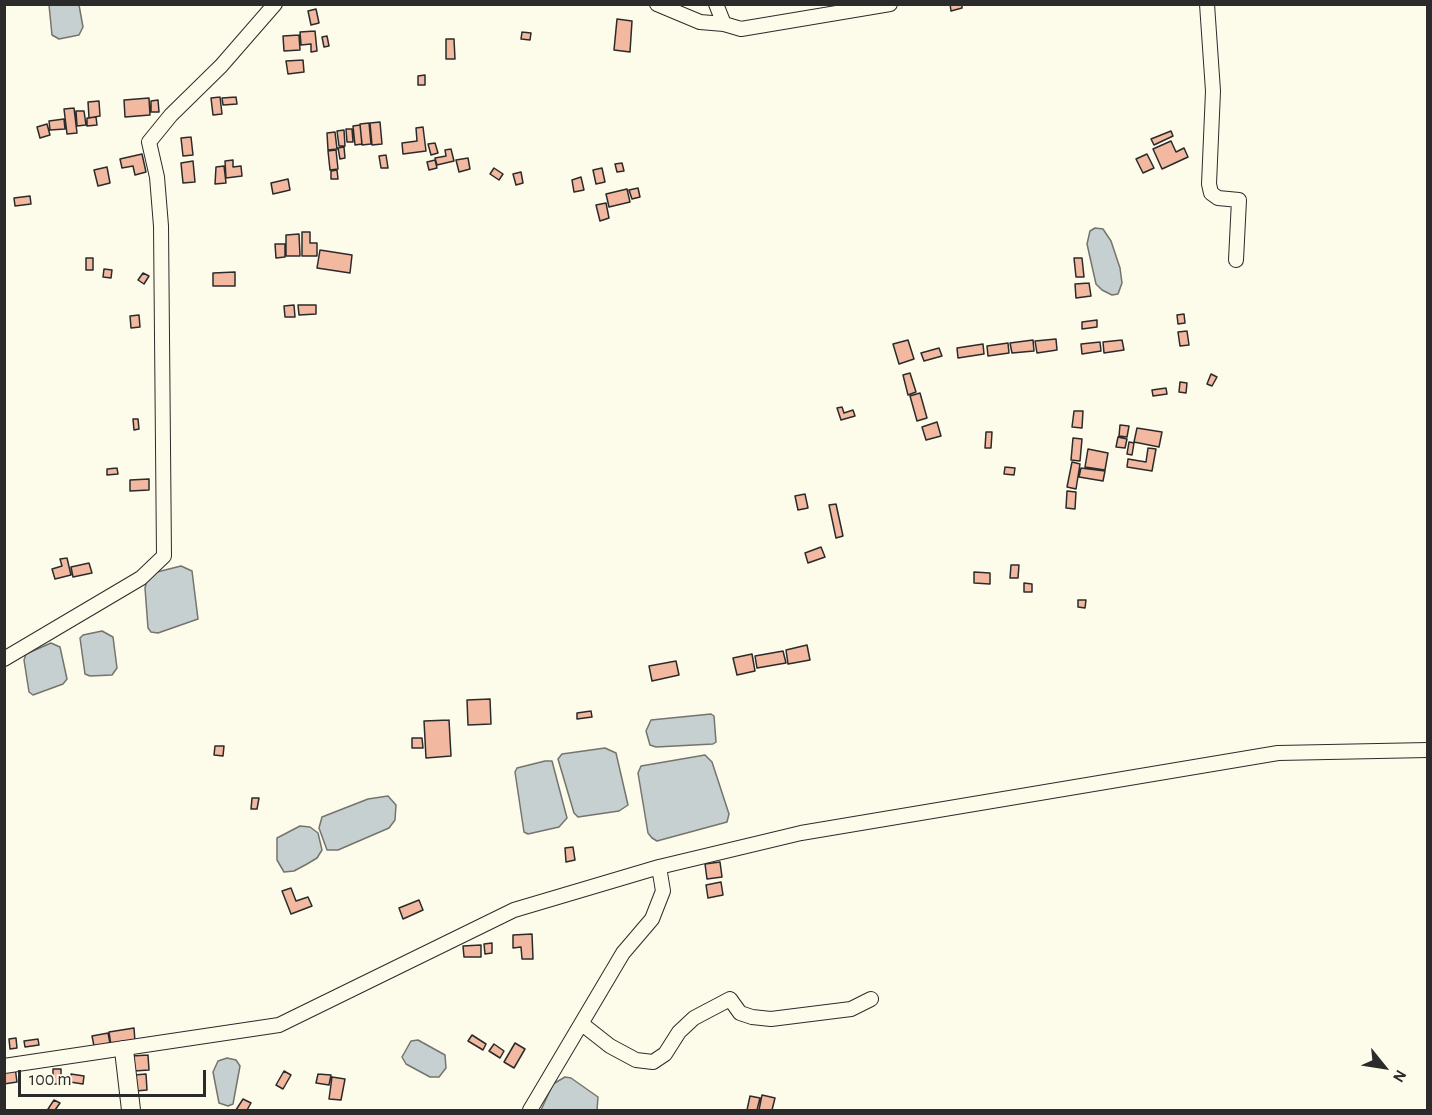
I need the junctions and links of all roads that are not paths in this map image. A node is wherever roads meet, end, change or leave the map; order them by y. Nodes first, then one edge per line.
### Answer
1 (275, 4) edge
2 (657, 4) edge
3 (716, 4) edge
4 (890, 4) edge
5 (1207, 4) edge
6 (724, 24) junction
7 (1236, 260) dead end
8 (4, 659) edge
9 (1428, 750) edge
10 (659, 867) junction
11 (872, 999) dead end
12 (582, 1024) junction
13 (124, 1050) junction
14 (4, 1066) edge
15 (131, 1110) edge
16 (530, 1110) edge

1 - 8 street
2 - 6 street
3 - 6 street
4 - 6 street
5 - 7 street
9 - 10 street
10 - 12 street
10 - 13 street
11 - 12 street
12 - 16 street
13 - 14 street
13 - 15 main road

